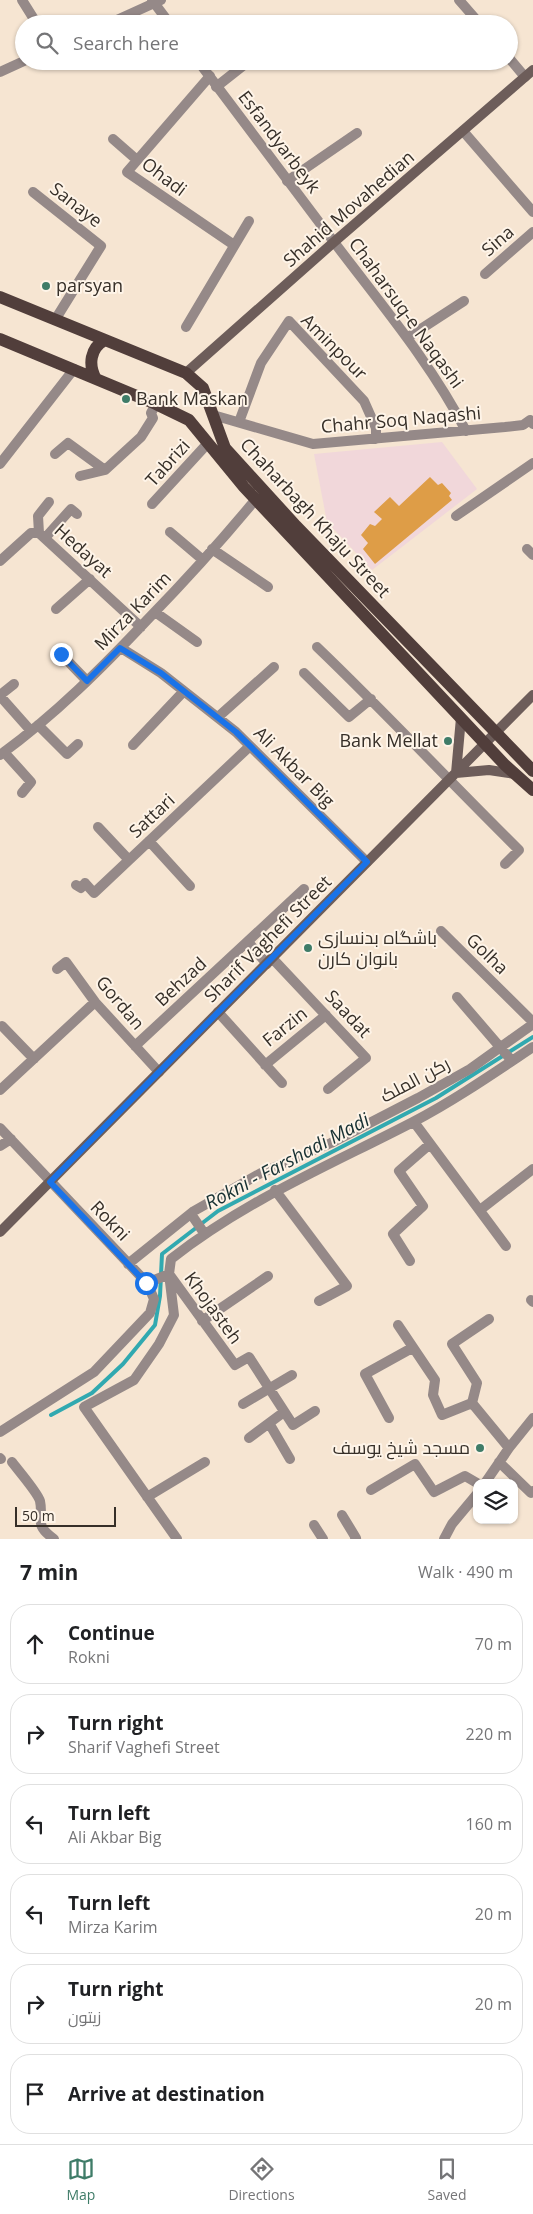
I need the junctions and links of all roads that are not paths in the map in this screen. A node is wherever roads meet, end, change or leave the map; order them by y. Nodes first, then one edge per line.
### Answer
1 (22, 0) edge
2 (459, 0) edge
3 (156, 1) edge
4 (31, 15) edge
5 (127, 15) edge
6 (165, 15) edge
7 (472, 15) edge
8 (15, 65) edge
9 (518, 65) edge
10 (205, 70) edge
11 (236, 70) edge
12 (0, 72) edge
13 (529, 74) edge
14 (210, 76) junction
15 (216, 86) junction
16 (463, 131) junction
17 (357, 133) dead end
18 (113, 139) dead end
19 (136, 160) junction
20 (287, 181) junction
21 (33, 192) dead end
22 (533, 212) edge
23 (249, 221) dead end
24 (533, 232) edge
25 (334, 242) junction
26 (234, 245) junction
27 (485, 274) dead end
28 (0, 297) edge
29 (464, 301) dead end
30 (55, 320) junction
31 (186, 327) dead end
32 (406, 338) junction
33 (0, 339) edge
34 (106, 340) junction
35 (74, 369) junction
36 (186, 373) junction
37 (96, 379) junction
38 (156, 404) junction
39 (211, 409) junction
40 (189, 420) junction
41 (532, 420) edge
42 (239, 422) junction
43 (466, 431) junction
44 (125, 439) dead end
45 (376, 439) junction
46 (136, 442) junction
47 (208, 443) junction
48 (55, 454) dead end
49 (533, 463) edge
50 (0, 464) edge
51 (105, 470) junction
52 (80, 476) dead end
53 (256, 498) junction
54 (49, 502) dead end
55 (152, 504) dead end
56 (77, 514) dead end
57 (456, 516) dead end
58 (170, 532) dead end
59 (42, 536) junction
60 (212, 549) junction
61 (203, 560) junction
62 (0, 561) edge
63 (90, 579) junction
64 (268, 587) dead end
65 (56, 609) dead end
66 (155, 612) junction
67 (141, 627) junction
68 (198, 642) dead end
69 (317, 647) dead end
70 (120, 648) junction
71 (61, 654) dead end
72 (274, 667) dead end
73 (304, 673) dead end
74 (87, 681) junction
75 (14, 684) dead end
76 (184, 692) junction
77 (0, 695) edge
78 (533, 696) edge
79 (371, 698) junction
80 (218, 717) junction
81 (461, 718) junction
82 (34, 728) junction
83 (496, 732) junction
84 (78, 744) dead end
85 (485, 744) junction
86 (133, 745) dead end
87 (250, 746) junction
88 (2, 753) edge
89 (533, 771) edge
90 (456, 773) junction
91 (515, 774) junction
92 (448, 781) junction
93 (533, 790) edge
94 (22, 793) dead end
95 (98, 827) dead end
96 (149, 842) junction
97 (129, 860) junction
98 (367, 862) junction
99 (505, 864) dead end
100 (76, 885) dead end
101 (190, 886) dead end
102 (304, 890) dead end
103 (441, 931) dead end
104 (248, 942) junction
105 (270, 961) junction
106 (57, 969) dead end
107 (457, 997) dead end
108 (95, 1002) junction
109 (218, 1012) junction
110 (326, 1015) junction
111 (533, 1023) edge
112 (2, 1026) dead end
113 (136, 1046) junction
114 (501, 1047) junction
115 (533, 1047) edge
116 (34, 1059) junction
117 (512, 1061) junction
118 (264, 1065) junction
119 (159, 1072) junction
120 (451, 1080) junction
121 (282, 1083) dead end
122 (328, 1088) dead end
123 (0, 1090) edge
124 (458, 1096) junction
125 (414, 1122) junction
126 (0, 1128) edge
127 (11, 1139) junction
128 (430, 1144) junction
129 (0, 1146) edge
130 (533, 1169) edge
131 (50, 1182) junction
132 (275, 1190) junction
133 (480, 1210) junction
134 (191, 1214) junction
135 (0, 1232) edge
136 (204, 1233) junction
137 (506, 1246) dead end
138 (410, 1261) dead end
139 (128, 1264) junction
140 (169, 1274) junction
141 (268, 1276) dead end
142 (146, 1283) junction
143 (319, 1301) dead end
144 (489, 1320) dead end
145 (202, 1321) junction
146 (398, 1325) dead end
147 (412, 1348) junction
148 (292, 1375) dead end
149 (269, 1389) junction
150 (472, 1403) junction
151 (243, 1404) dead end
152 (315, 1411) dead end
153 (284, 1412) junction
154 (389, 1418) dead end
155 (533, 1418) edge
156 (269, 1423) junction
157 (0, 1432) edge
158 (249, 1438) dead end
159 (509, 1448) junction
160 (290, 1459) dead end
161 (12, 1462) dead end
162 (205, 1462) dead end
163 (500, 1462) junction
164 (488, 1479) edge
165 (473, 1481) edge
166 (371, 1490) dead end
167 (533, 1491) edge
168 (147, 1497) junction
169 (473, 1499) edge
170 (342, 1515) dead end
171 (314, 1525) dead end
172 (54, 1539) edge
173 (177, 1539) edge
174 (323, 1539) edge
175 (354, 1539) edge
176 (444, 1539) edge

1 - 4 street
2 - 7 street
3 - 5 street
3 - 6 street
8 - 12 street
9 - 13 street
10 - 14 street, Esfandyarbeyk
11 - 15 street
13 - 16 main road, Shahid Movahedian
14 - 15 street, Esfandyarbeyk
14 - 19 street, Ohadi
15 - 20 street, Esfandyarbeyk
16 - 22 street
16 - 25 main road, Shahid Movahedian
17 - 20 street
18 - 19 street
19 - 26 street, Ohadi
20 - 25 street, Esfandyarbeyk
21 - 30 street, Sanaye
23 - 26 street
24 - 27 street, Sina
25 - 32 street, Chaharsuq-e Naqashi
25 - 36 main road, Shahid Movahedian
26 - 31 street
28 - 30 main road, Chaharbagh Khaju Street
29 - 32 street
30 - 34 main road, Chaharbagh Khaju Street
32 - 43 street, Chaharsuq-e Naqashi
33 - 35 main road, Chaharbagh Khaju Street
34 - 36 main road, Chaharbagh Khaju Street
34 - 37 main road
35 - 37 main road, Chaharbagh Khaju Street
35 - 50 street
36 - 39 main road, Chaharbagh Khaju Street
37 - 38 main road, Chaharbagh Khaju Street
38 - 40 main road, Chaharbagh Khaju Street
38 - 46 street
39 - 40 main road
39 - 42 street, Chahr Soq Naqashi
39 - 83 main road, Chaharbagh Khaju Street
40 - 47 main road, Chaharbagh Khaju Street
41 - 43 street, Chahr Soq Naqashi
42 - 45 street, Chahr Soq Naqashi
42 - 45 street, Aminpour
43 - 45 street, Chahr Soq Naqashi
44 - 46 street
46 - 51 street
47 - 53 main road, Chaharbagh Khaju Street
47 - 55 street, Tabrizi
48 - 51 street
49 - 57 street
51 - 52 street
53 - 60 street, Mirza Karim
53 - 81 main road, Chaharbagh Khaju Street
54 - 59 street
56 - 59 street
58 - 61 street
59 - 62 street, Hedayat
59 - 63 street, Hedayat
60 - 61 street, Mirza Karim
60 - 64 street
61 - 66 street, Mirza Karim
63 - 65 street
63 - 67 street, Hedayat
66 - 67 street, Mirza Karim
66 - 68 street
67 - 70 street, Mirza Karim
69 - 79 street
70 - 74 street, Mirza Karim
70 - 76 street, Ali Akbar Big
71 - 74 street
72 - 80 street
73 - 79 street
74 - 82 street, Mirza Karim
75 - 77 street
76 - 80 street, Ali Akbar Big
76 - 86 street
77 - 82 street
78 - 83 main road, Sharif Vaghefi Street
79 - 92 street
80 - 87 street, Ali Akbar Big
81 - 85 main road, Chaharbagh Khaju Street
81 - 90 main road
82 - 84 street
82 - 88 street, Mirza Karim
83 - 85 main road, Sharif Vaghefi Street
83 - 89 main road, Chaharbagh Khaju Street
85 - 90 main road, Sharif Vaghefi Street
85 - 91 main road, Chaharbagh Khaju Street
87 - 96 street, Sattari
87 - 98 street, Ali Akbar Big
88 - 94 street
90 - 91 main road
90 - 92 main road, Sharif Vaghefi Street
91 - 93 main road, Chaharbagh Khaju Street
92 - 98 main road, Sharif Vaghefi Street
92 - 99 street
95 - 97 street
96 - 97 street, Sattari
96 - 101 street
97 - 100 street, Sattari
98 - 105 main road, Sharif Vaghefi Street
102 - 104 street, Behzad
103 - 111 street, Golha
104 - 105 street
104 - 113 street, Behzad
105 - 109 main road, Sharif Vaghefi Street
105 - 110 street, Saadat
106 - 108 street, Gordan
107 - 114 street
108 - 113 street, Gordan
108 - 116 street
109 - 118 street, Farzin
109 - 119 main road, Sharif Vaghefi Street
110 - 118 street, Farzin
110 - 122 street, Saadat
111 - 114 street, رکن الملک
112 - 116 street
113 - 119 street, Gordan
114 - 117 street
114 - 120 street, رکن الملک
115 - 117 street
116 - 123 street
117 - 124 street
118 - 121 street, Farzin
119 - 131 main road, Sharif Vaghefi Street
120 - 124 street
120 - 134 street, رکن الملک
124 - 125 street
125 - 128 street
125 - 132 street
126 - 127 street
127 - 129 street
127 - 131 street
128 - 133 street
128 - 138 street
130 - 133 street
131 - 135 main road, Sharif Vaghefi Street
131 - 139 street, Rokni
132 - 136 street
132 - 143 street
133 - 137 street
134 - 136 street
134 - 139 street, رکن الملک
136 - 140 street
139 - 142 street, Rokni
140 - 142 street
140 - 145 street, Khojasteh
140 - 168 street
141 - 145 street
142 - 157 street
144 - 150 street
145 - 149 street, Khojasteh
146 - 147 street
147 - 150 street
147 - 154 street
148 - 149 street
149 - 151 street
149 - 153 street, Khojasteh
150 - 159 street
152 - 153 street
153 - 156 street
155 - 159 street
156 - 158 street
156 - 160 street
159 - 163 street
161 - 172 street
162 - 168 street
163 - 164 street
163 - 167 street
165 - 166 street
168 - 173 street
169 - 176 street
170 - 175 street
171 - 174 street

